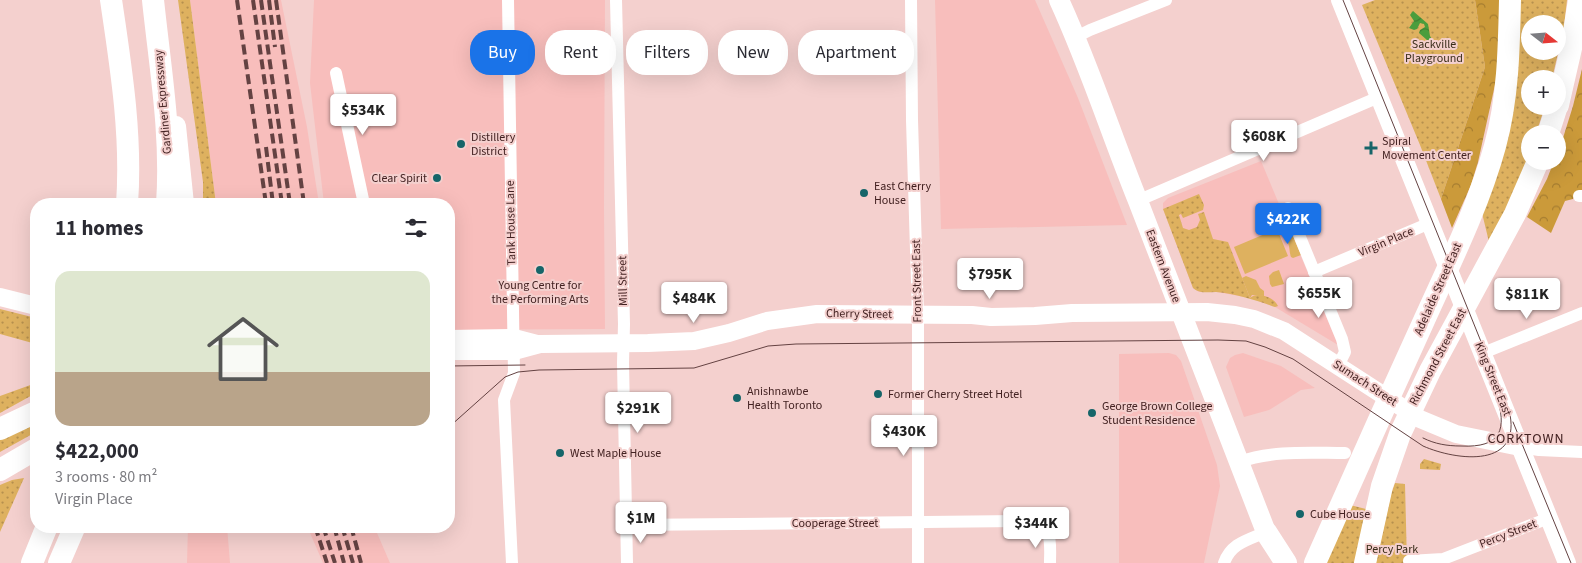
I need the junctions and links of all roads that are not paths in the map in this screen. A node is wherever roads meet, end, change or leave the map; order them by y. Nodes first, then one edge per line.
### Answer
1 (111, 0) edge
2 (125, 0) edge
3 (153, 0) edge
4 (508, 0) edge
5 (616, 0) edge
6 (911, 0) edge
7 (1060, 0) edge
8 (1166, 0) edge
9 (1340, 0) edge
10 (1510, 0) edge
11 (1579, 0) edge
12 (1076, 37) junction
13 (1566, 70) edge
14 (336, 73) dead end
15 (1379, 97) junction
16 (1534, 170) edge
17 (128, 198) edge
18 (140, 198) edge
19 (167, 198) edge
20 (183, 198) edge
21 (363, 198) edge
22 (1137, 201) junction
23 (1288, 208) dead end
24 (1430, 223) junction
25 (1314, 272) junction
26 (0, 297) edge
27 (30, 304) edge
28 (1181, 313) junction
29 (1582, 313) edge
30 (918, 315) junction
31 (455, 339) edge
32 (624, 343) junction
33 (514, 344) junction
34 (455, 350) edge
35 (1483, 354) junction
36 (1338, 366) junction
37 (30, 415) edge
38 (0, 429) edge
39 (1520, 446) junction
40 (30, 452) edge
41 (1582, 452) edge
42 (1345, 453) dead end
43 (1239, 462) junction
44 (0, 470) edge
45 (1549, 518) junction
46 (918, 523) junction
47 (627, 525) junction
48 (1266, 532) junction
49 (45, 533) edge
50 (72, 533) edge
51 (1409, 561) dead end
52 (32, 563) edge
53 (59, 563) edge
54 (512, 563) edge
55 (627, 563) edge
56 (918, 563) edge
57 (1050, 563) edge
58 (1224, 563) edge
59 (1270, 563) edge
60 (1286, 563) edge
61 (1315, 563) edge
62 (1365, 563) edge
63 (1567, 563) edge

1 - 17 highway
2 - 18 highway
3 - 19 highway, Gardiner Expressway
3 - 20 main road
4 - 33 street, Tank House Lane
5 - 32 street, Mill Street
6 - 30 street, Front Street East
7 - 12 main road, Eastern Avenue
8 - 12 street
9 - 15 street, King Street East
10 - 61 highway, Adelaide Street East
11 - 13 highway
12 - 22 main road, Eastern Avenue
14 - 21 street
15 - 22 street
15 - 24 street, King Street East
16 - 62 highway, Richmond Street East
22 - 28 main road, Eastern Avenue
23 - 25 street
24 - 25 street, Virgin Place
24 - 35 street, King Street East
25 - 36 street
26 - 27 street
28 - 30 street, Cherry Street
28 - 36 street, Sumach Street
28 - 43 main road, Eastern Avenue
29 - 35 street
30 - 32 street, Cherry Street
30 - 46 street, Front Street East
31 - 33 street, Cherry Street
32 - 33 street, Cherry Street
32 - 47 street, Mill Street
33 - 34 street, Cherry Street
33 - 54 street, Tank House Lane
35 - 39 street, King Street East
36 - 39 street, Sumach Street
37 - 38 highway
39 - 41 street, Sumach Street
39 - 45 street, King Street East
40 - 44 highway
42 - 43 street
43 - 48 main road, Eastern Avenue
45 - 51 street, Percy Street
45 - 63 street, King Street East
46 - 47 street, Cooperage Street
46 - 56 street, Front Street East
46 - 57 street, Cooperage Street
47 - 55 street, Mill Street
48 - 58 street
48 - 59 highway, Eastern Avenue
48 - 60 highway, Eastern Avenue
49 - 52 highway
50 - 53 highway

